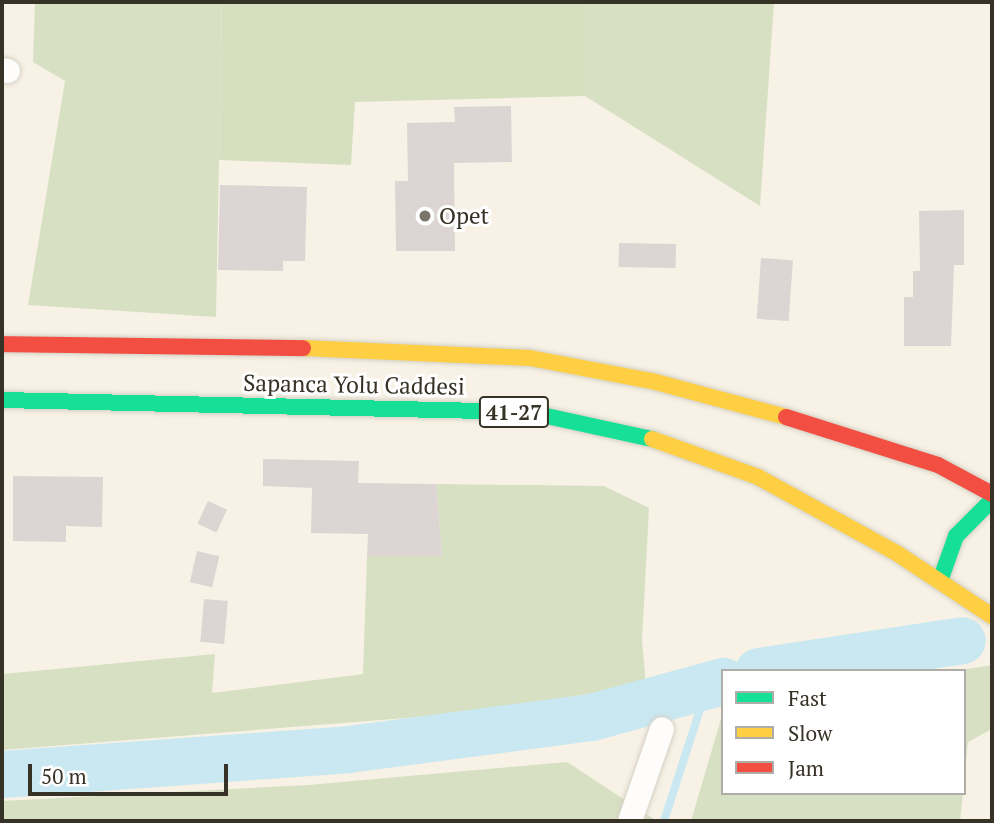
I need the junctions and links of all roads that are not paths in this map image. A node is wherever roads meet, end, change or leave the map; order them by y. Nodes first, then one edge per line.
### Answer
1 (2, 344) edge
2 (2, 400) edge
3 (992, 494) edge
4 (992, 500) edge
5 (940, 581) junction
6 (992, 616) edge
7 (662, 729) dead end
8 (630, 821) edge

1 - 3 highway, Sapanca Yolu Caddesi
2 - 5 highway, Sapanca Yolu Caddesi / 41-27
4 - 5 highway
5 - 6 highway, Sapanca Yolu Caddesi / 41-27
7 - 8 street

